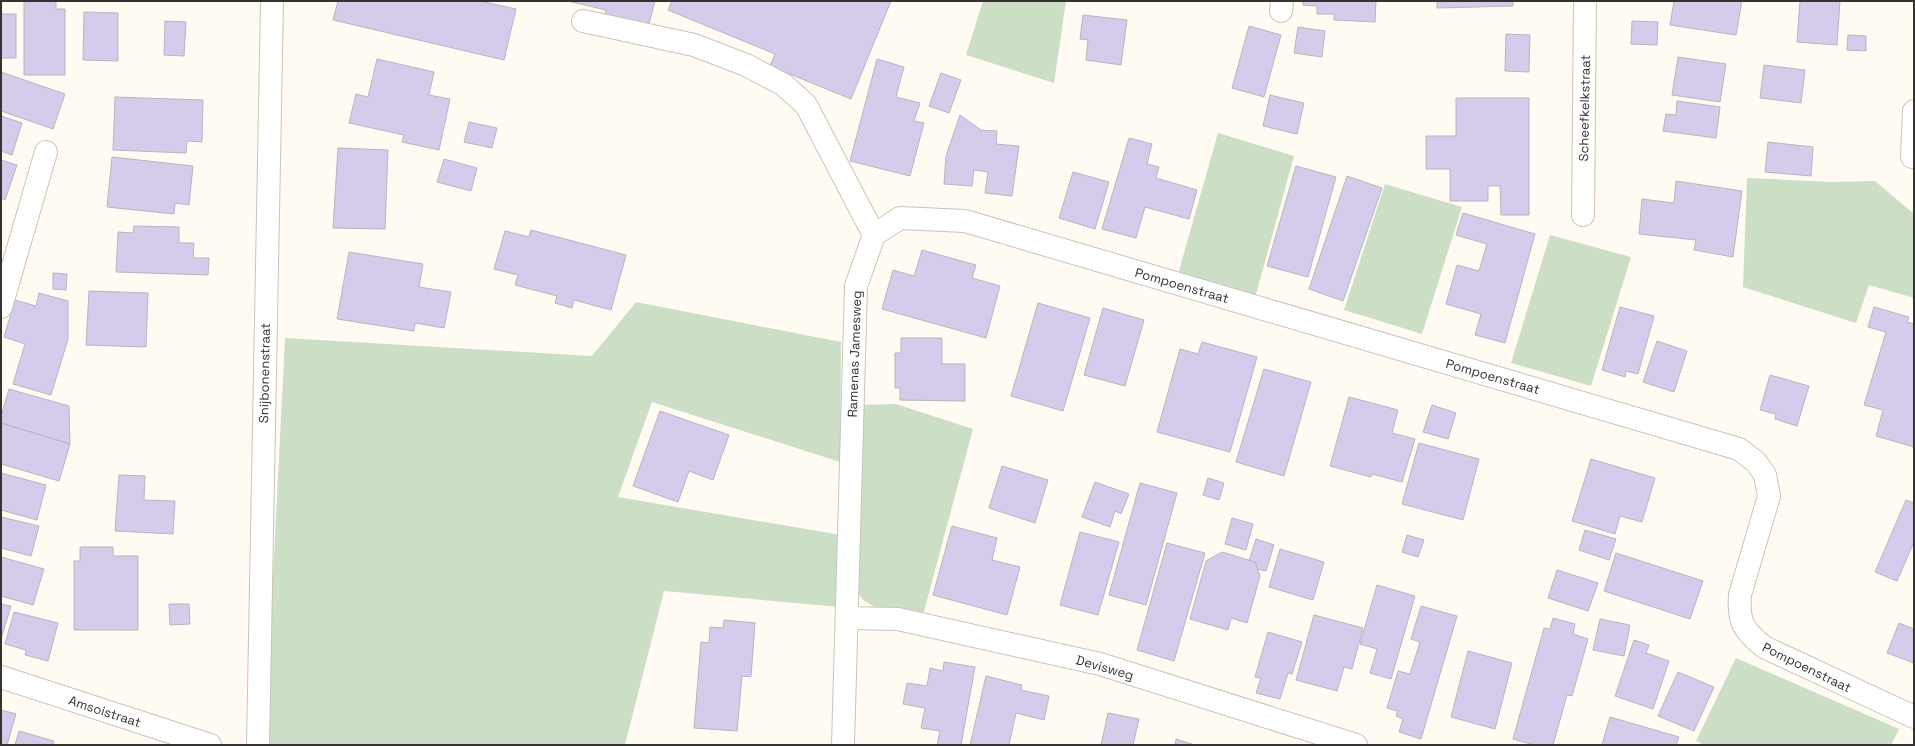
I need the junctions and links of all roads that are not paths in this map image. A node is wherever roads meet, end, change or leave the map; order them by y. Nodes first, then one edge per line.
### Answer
1 (272, 1) edge
2 (1585, 1) edge
3 (583, 21) dead end
4 (1914, 111) edge
5 (46, 152) dead end
6 (1912, 157) dead end
7 (1582, 215) dead end
8 (874, 235) junction
9 (1, 307) edge
10 (848, 618) junction
11 (1, 677) edge
12 (1914, 717) edge
13 (210, 745) edge
14 (258, 745) edge
15 (843, 745) edge
16 (1356, 745) edge

1 - 14 street, Snijbonenstraat
2 - 7 street, Scheefkelkstraat
3 - 8 street
4 - 6 street
5 - 9 street
8 - 10 street, Ramenas Jamesweg
8 - 12 street, Pompoenstraat
10 - 15 street, Ramenas Jamesweg
10 - 16 street, Devisweg
11 - 13 street, Amsoistraat

